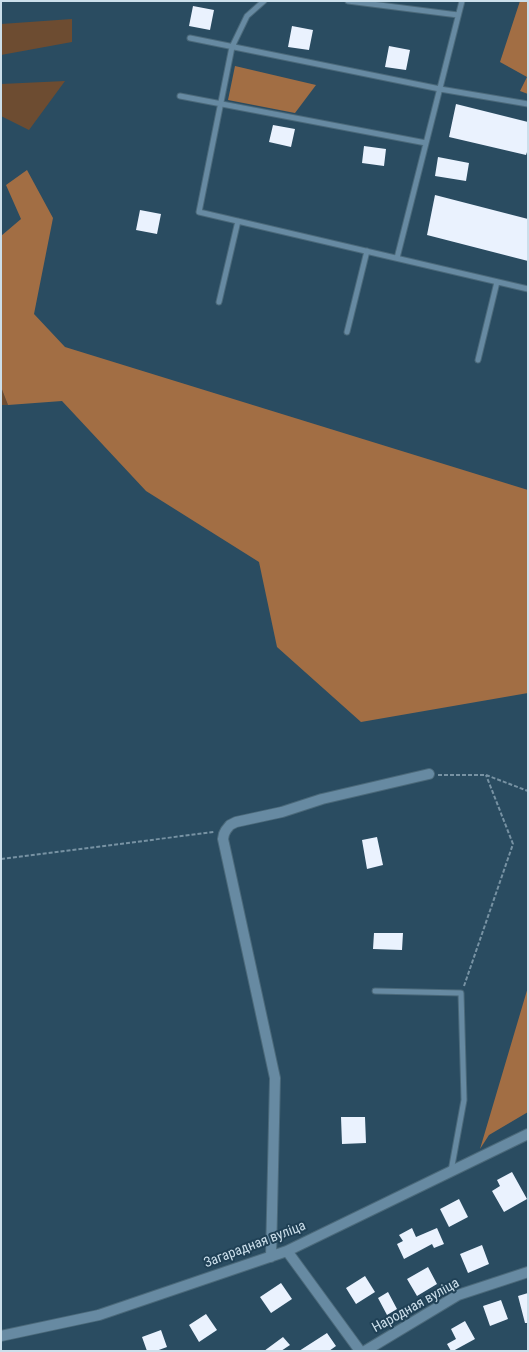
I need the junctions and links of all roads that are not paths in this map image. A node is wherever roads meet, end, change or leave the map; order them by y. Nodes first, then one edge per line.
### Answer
1 (264, 1) edge
2 (348, 1) edge
3 (462, 1) edge
4 (458, 15) junction
5 (190, 38) dead end
6 (232, 46) junction
7 (440, 89) junction
8 (180, 96) dead end
9 (221, 104) junction
10 (528, 104) edge
11 (426, 143) junction
12 (238, 221) junction
13 (367, 252) junction
14 (397, 258) junction
15 (497, 282) junction
16 (528, 289) edge
17 (219, 302) dead end
18 (347, 332) dead end
19 (478, 360) dead end
20 (429, 774) road end
21 (375, 991) dead end
22 (528, 1134) edge
23 (450, 1173) junction
24 (287, 1251) junction
25 (271, 1257) junction
26 (528, 1272) edge
27 (1, 1336) edge
28 (360, 1351) edge
29 (364, 1351) edge

1 - 6 lane
2 - 4 lane
3 - 4 lane
4 - 7 lane
5 - 6 lane
6 - 7 lane
6 - 9 lane
7 - 10 lane
7 - 11 lane
8 - 9 lane
9 - 11 lane
9 - 12 lane
11 - 14 lane
12 - 13 lane
12 - 17 lane
13 - 14 lane
13 - 18 lane
14 - 15 lane
15 - 16 lane
15 - 19 lane
20 - 25 street
21 - 23 lane
22 - 23 street, Загарадная вуліца
23 - 24 street, Загарадная вуліца
24 - 25 street, Загарадная вуліца
24 - 28 street
25 - 27 street, Загарадная вуліца
26 - 29 street, Народная вуліца

